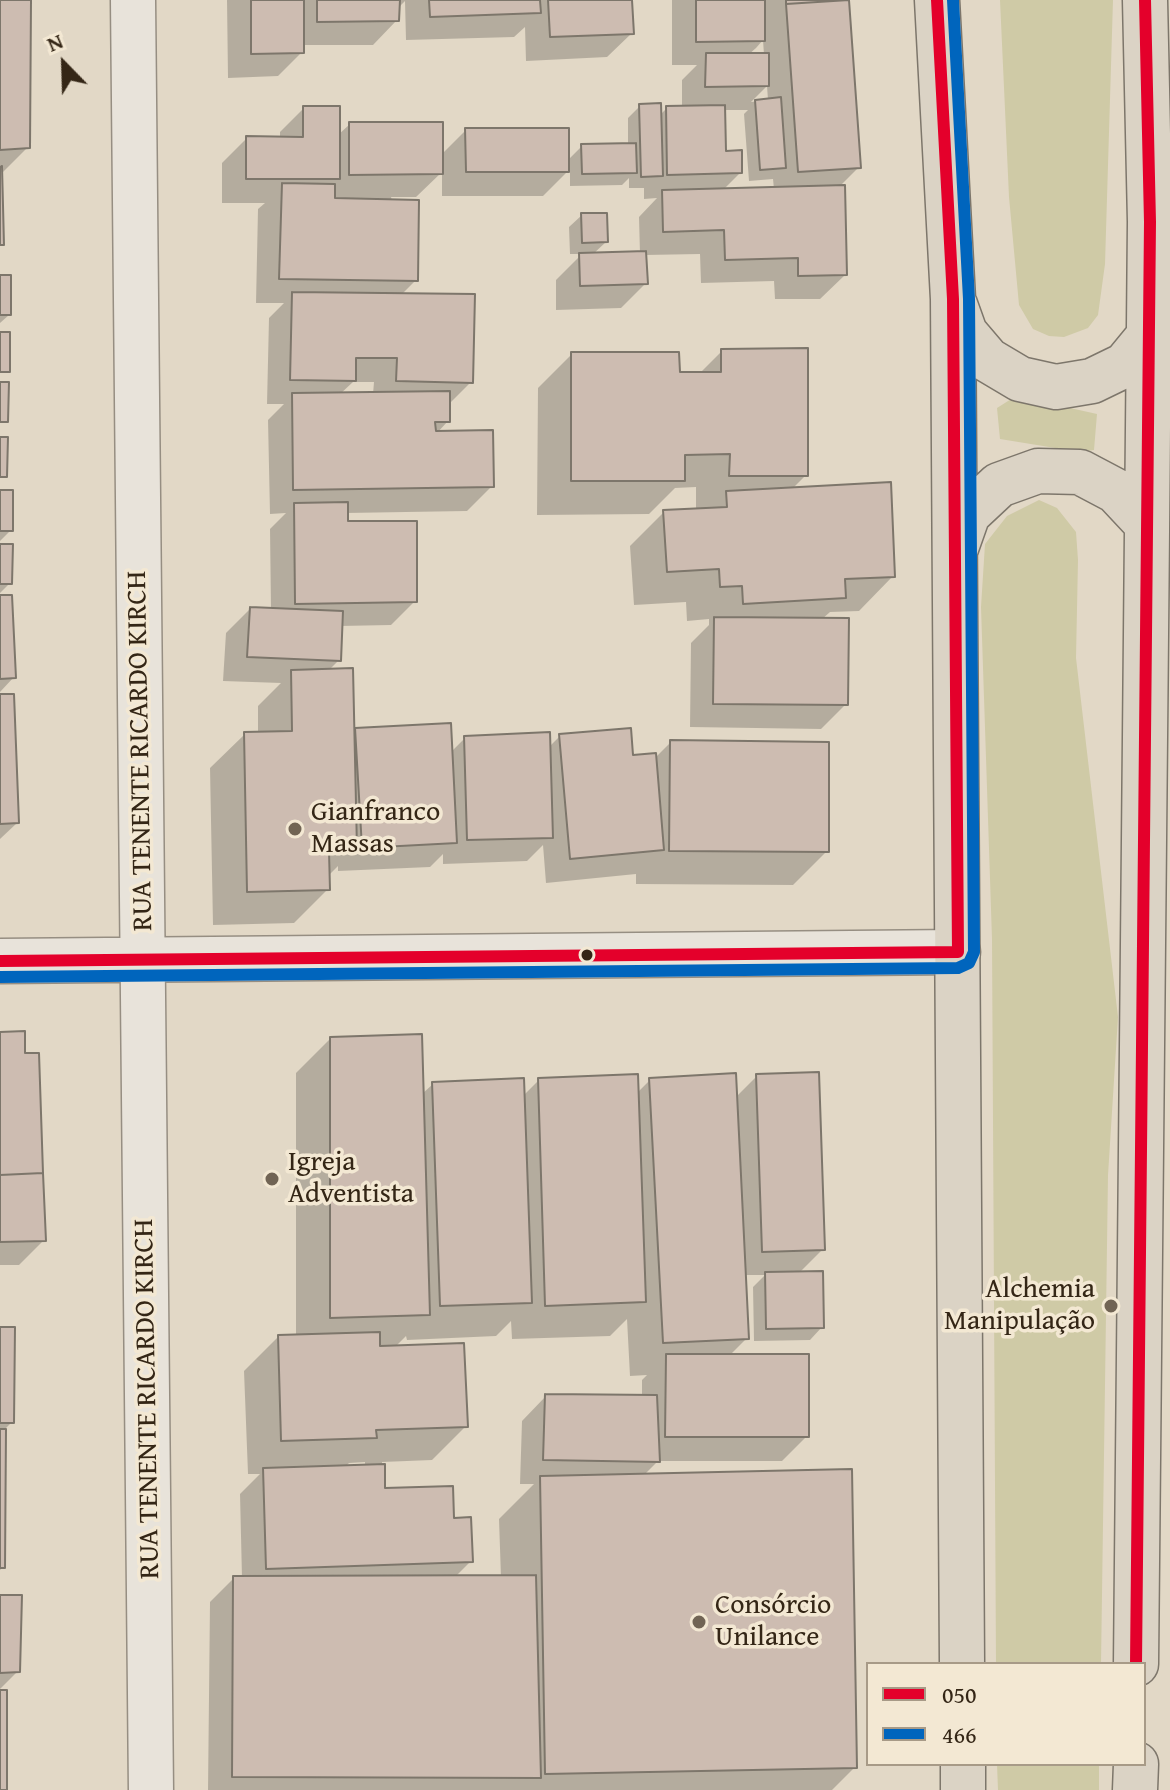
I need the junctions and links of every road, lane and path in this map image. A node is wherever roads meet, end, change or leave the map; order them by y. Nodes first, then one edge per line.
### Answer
1 (133, 0) edge
2 (937, 0) edge
3 (1145, 0) edge
4 (953, 299) junction
5 (1148, 337) junction
6 (1145, 522) junction
7 (954, 552) junction
8 (958, 952) junction
9 (1156, 952) edge
10 (143, 959) junction
11 (0, 961) edge
12 (962, 1662) edge
13 (1136, 1662) edge
14 (963, 1766) edge
15 (1136, 1766) edge
16 (151, 1790) edge
17 (963, 1790) edge
18 (1135, 1790) edge

1 - 10 street, RUA TENENTE RICARDO KIRCH
2 - 4 main road
3 - 5 main road
4 - 5 main road
4 - 7 main road
5 - 6 main road
6 - 7 main road
6 - 9 main road
7 - 8 main road
8 - 10 street
8 - 12 main road
9 - 13 main road
10 - 11 street
10 - 16 street, RUA TENENTE RICARDO KIRCH
14 - 17 main road
15 - 18 main road

